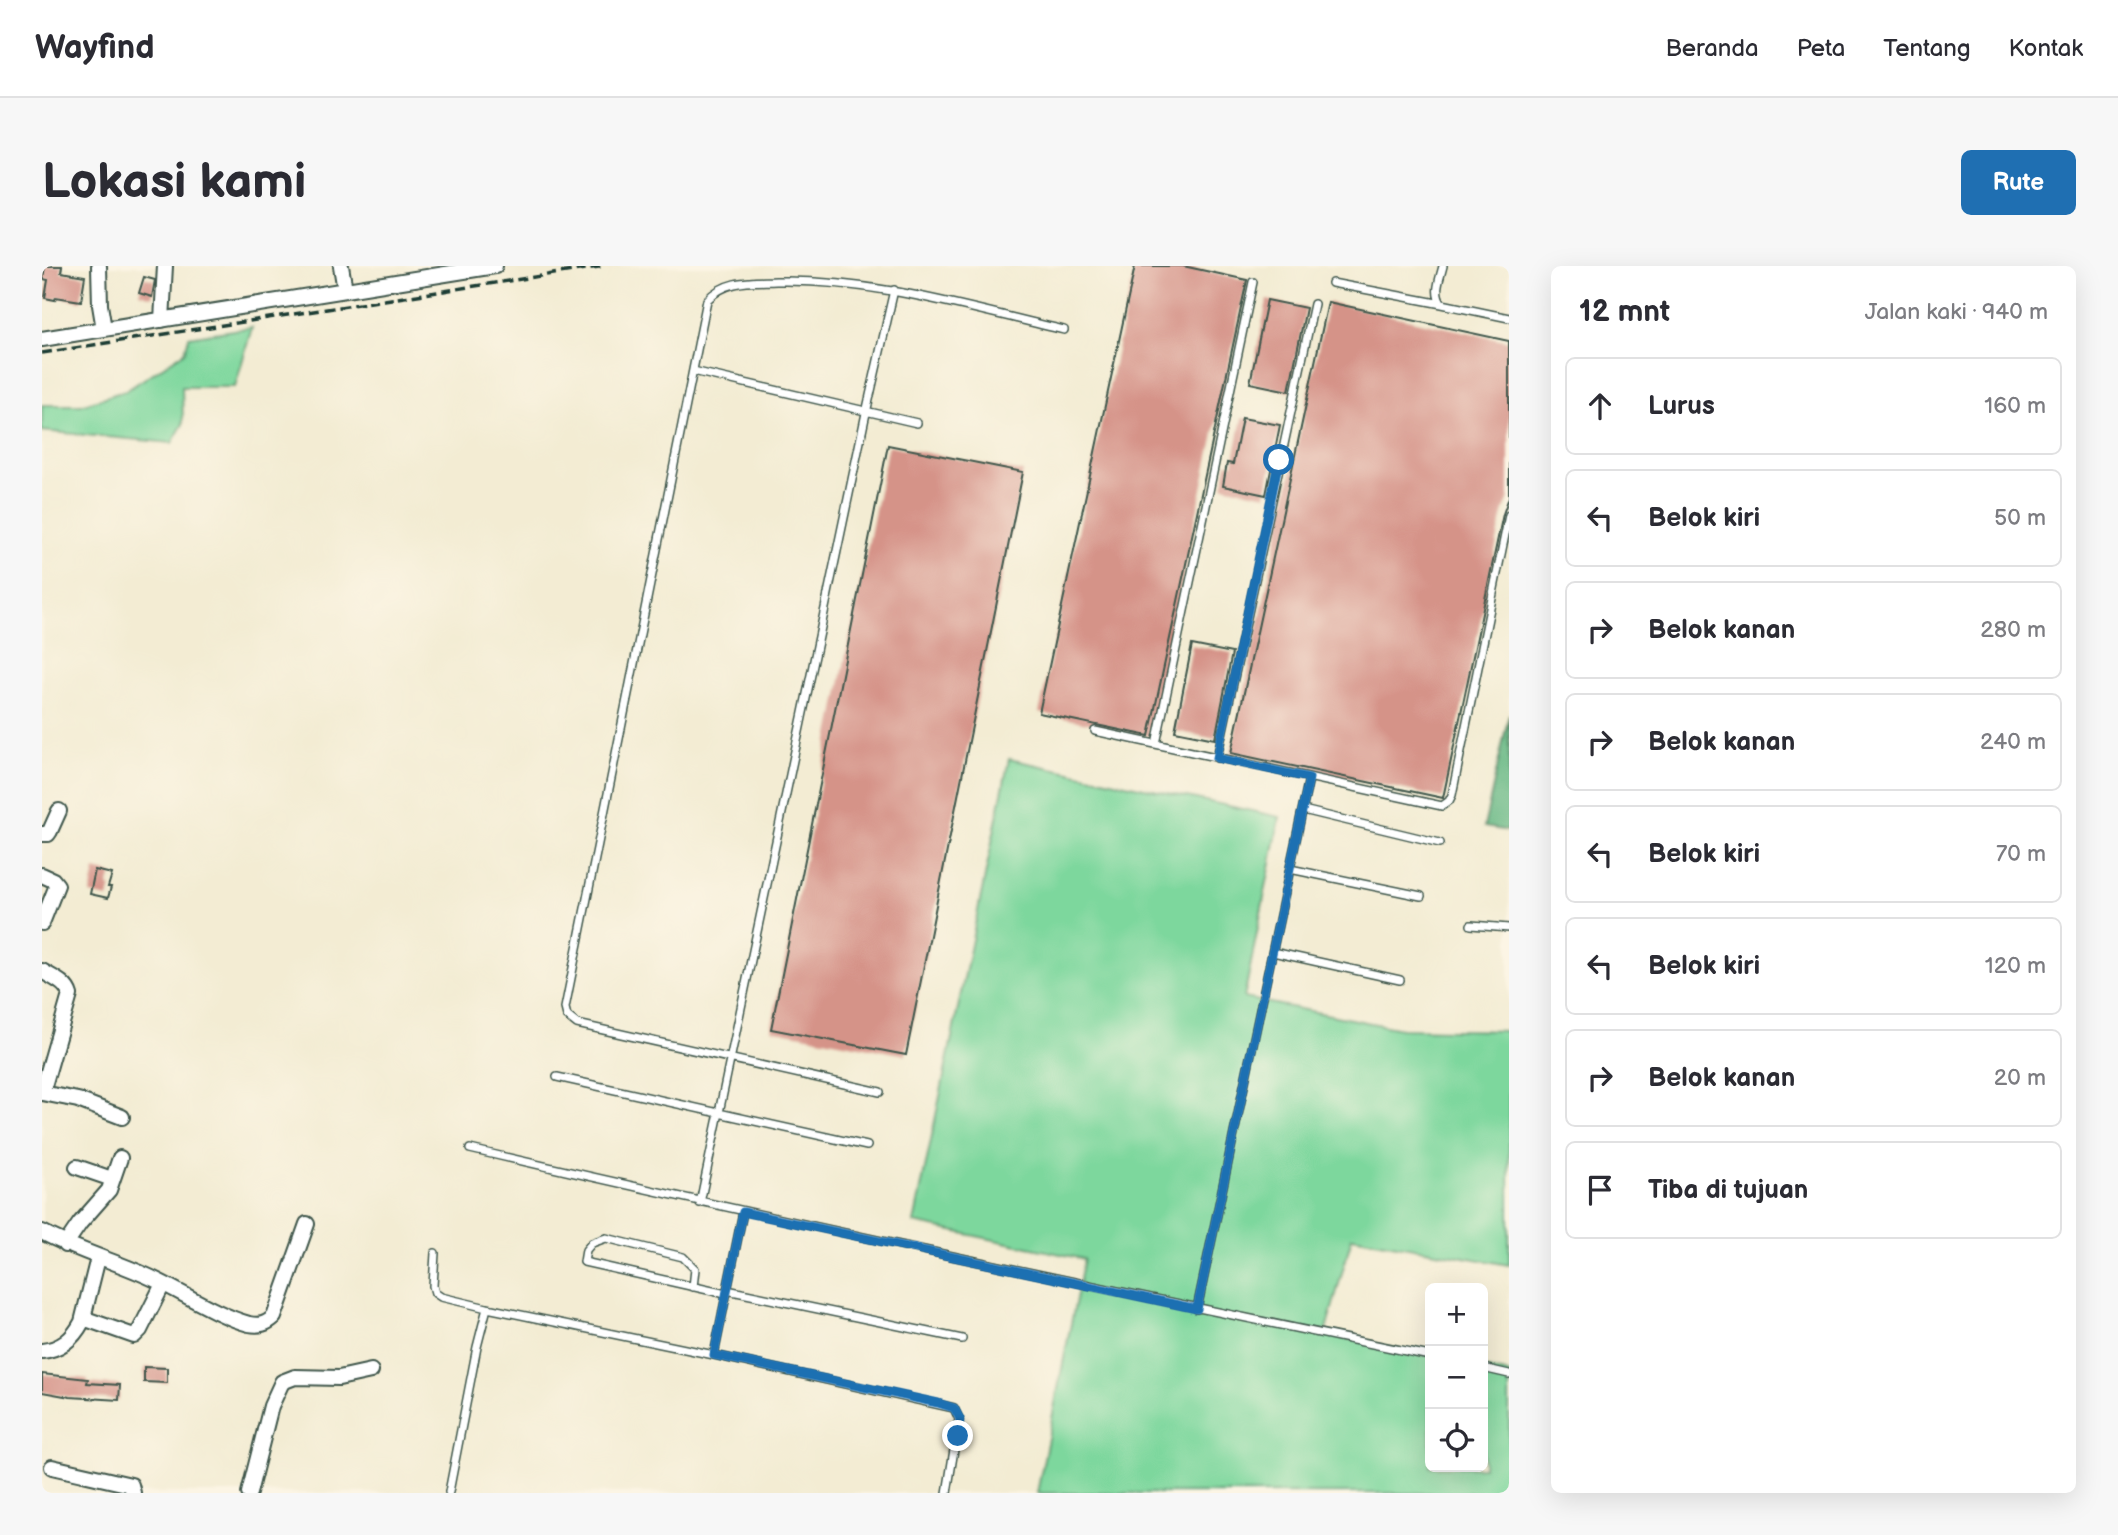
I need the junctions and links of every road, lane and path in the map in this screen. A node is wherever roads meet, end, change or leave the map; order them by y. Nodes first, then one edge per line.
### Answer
1 (99, 266) edge
2 (166, 266) edge
3 (341, 266) edge
4 (495, 266) edge
5 (1443, 266) edge
6 (467, 268) edge
7 (1253, 282) dead end
8 (1332, 283) dead end
9 (345, 290) junction
10 (894, 290) junction
11 (1314, 304) dead end
12 (1442, 304) junction
13 (1509, 318) edge
14 (162, 320) junction
15 (104, 329) junction
16 (1064, 330) dead end
17 (42, 339) edge
18 (693, 371) junction
19 (866, 413) junction
20 (916, 424) dead end
21 (1509, 515) edge
22 (1095, 731) dead end
23 (1156, 744) junction
24 (1217, 758) junction
25 (1309, 778) junction
26 (1303, 810) junction
27 (59, 811) dead end
28 (42, 834) edge
29 (1440, 843) dead end
30 (1290, 869) junction
31 (42, 875) edge
32 (1421, 896) dead end
33 (42, 923) edge
34 (1471, 925) dead end
35 (1509, 928) edge
36 (1273, 951) junction
37 (42, 971) edge
38 (1401, 980) dead end
39 (730, 1058) junction
40 (46, 1060) edge
41 (557, 1077) dead end
42 (880, 1092) dead end
43 (42, 1093) edge
44 (717, 1114) junction
45 (122, 1117) dead end
46 (867, 1146) dead end
47 (470, 1149) dead end
48 (120, 1158) dead end
49 (77, 1167) dead end
50 (112, 1179) junction
51 (700, 1202) junction
52 (743, 1212) junction
53 (307, 1224) dead end
54 (42, 1232) edge
55 (65, 1245) junction
56 (435, 1253) dead end
57 (98, 1258) junction
58 (163, 1284) junction
59 (693, 1287) junction
60 (727, 1292) junction
61 (487, 1308) junction
62 (1197, 1309) junction
63 (83, 1318) junction
64 (962, 1339) dead end
65 (42, 1350) edge
66 (714, 1355) junction
67 (1425, 1355) edge
68 (1488, 1369) edge
69 (371, 1371) dead end
70 (1509, 1374) edge
71 (52, 1467) dead end
72 (449, 1492) edge
73 (133, 1493) edge
74 (249, 1493) edge
75 (947, 1493) edge

1 - 15 street
2 - 14 street
3 - 9 street
4 - 6 street
5 - 12 lane
6 - 9 street
7 - 23 lane
8 - 12 lane
9 - 14 street
10 - 16 lane
10 - 18 lane
10 - 19 lane
11 - 24 lane
12 - 13 lane
14 - 15 street
15 - 17 street
18 - 19 lane
18 - 39 lane
19 - 20 lane
19 - 39 lane
21 - 25 lane
22 - 23 lane
23 - 24 lane
24 - 25 lane
25 - 26 lane
26 - 29 lane
26 - 30 lane
27 - 28 street
30 - 32 lane
30 - 36 lane
31 - 33 street
34 - 35 lane
36 - 38 lane
36 - 62 lane
37 - 40 street
39 - 42 lane
39 - 44 lane
40 - 43 street
41 - 44 lane
43 - 45 street
44 - 46 lane
44 - 51 lane
47 - 51 lane
48 - 50 street
49 - 50 street
50 - 55 street
51 - 52 lane
52 - 60 lane
52 - 62 lane
53 - 58 street
54 - 55 street
55 - 57 street
56 - 61 lane
57 - 58 street
57 - 63 street
58 - 63 street
59 - 59 lane
59 - 60 lane
60 - 64 lane
60 - 66 lane
61 - 66 lane
61 - 72 lane
62 - 67 lane
63 - 65 street
66 - 75 lane
68 - 70 lane
69 - 74 street
71 - 73 street

